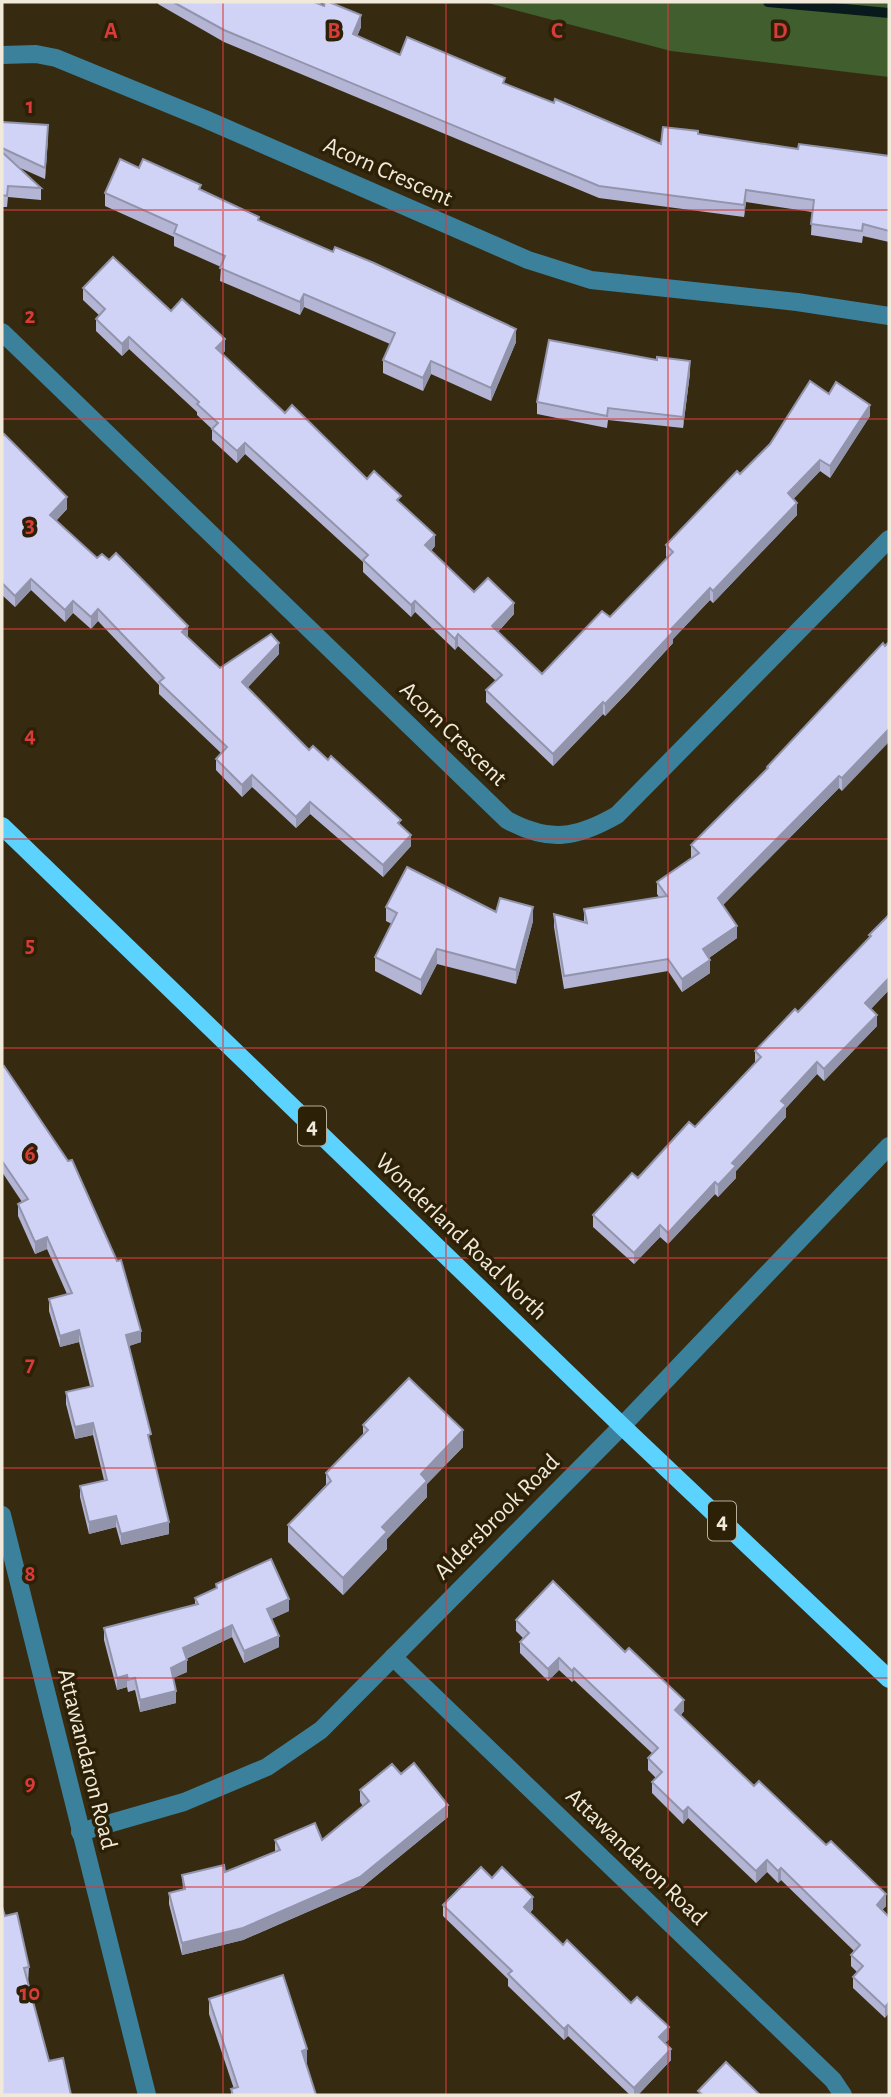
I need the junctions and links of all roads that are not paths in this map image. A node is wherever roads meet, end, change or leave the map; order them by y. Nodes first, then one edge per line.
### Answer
1 (2, 55) edge
2 (889, 316) edge
3 (2, 332) edge
4 (889, 539) edge
5 (2, 826) edge
6 (889, 1146) edge
7 (622, 1426) junction
8 (2, 1515) edge
9 (393, 1657) junction
10 (889, 1679) edge
11 (80, 1832) junction
12 (147, 2095) edge
13 (843, 2095) edge

1 - 2 street, Acorn Crescent
3 - 4 street, Acorn Crescent
5 - 7 main road, Wonderland Road North / 4
6 - 7 street, Aldersbrook Road
7 - 9 street, Aldersbrook Road
7 - 10 main road, Wonderland Road North / 4
8 - 11 street, Attawandaron Road
9 - 11 street, Aldersbrook Road
9 - 13 street, Attawandaron Road
11 - 12 street, Attawandaron Road

